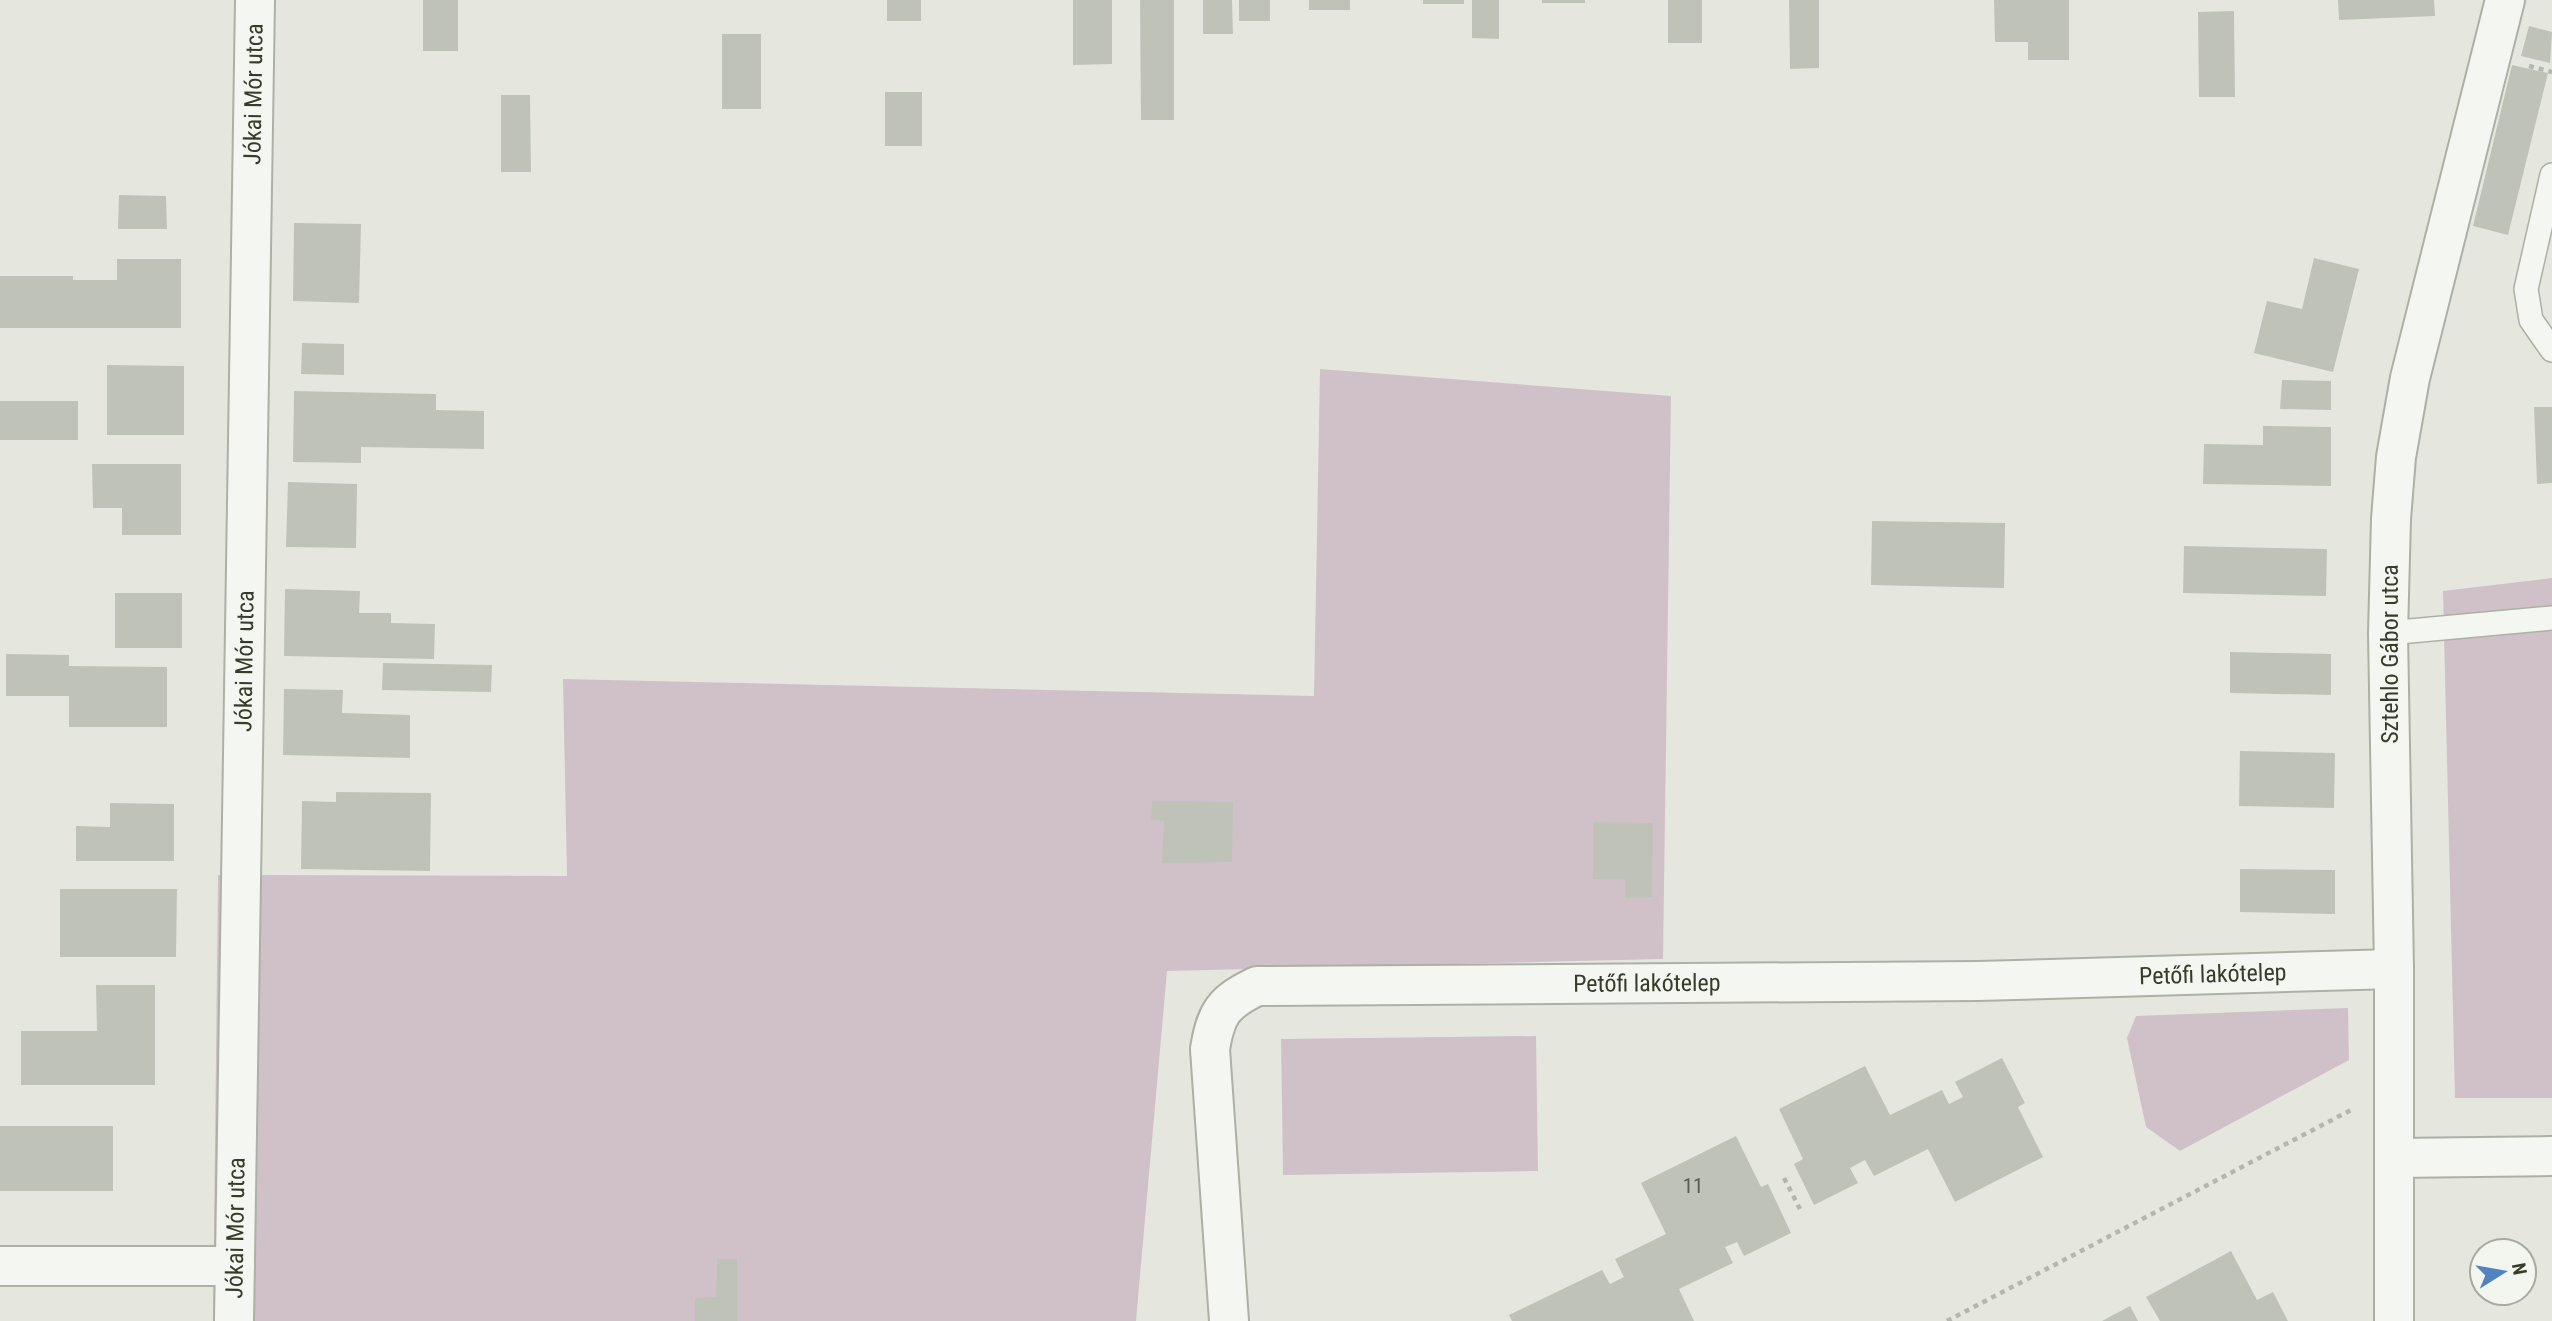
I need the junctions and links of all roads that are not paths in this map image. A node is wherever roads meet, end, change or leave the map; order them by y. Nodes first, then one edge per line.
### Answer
1 (256, 0) edge
2 (2505, 0) edge
3 (2552, 175) edge
4 (2552, 350) edge
5 (2552, 618) edge
6 (2388, 633) junction
7 (2394, 969) junction
8 (2552, 1156) edge
9 (2395, 1158) junction
10 (0, 1266) edge
11 (234, 1266) junction
12 (234, 1321) edge
13 (1229, 1321) edge
14 (2394, 1321) edge

1 - 11 street, Jókai Mór utca
2 - 6 street, Sztehlo Gábor utca
3 - 4 lane
5 - 6 lane
6 - 7 street, Sztehlo Gábor utca
7 - 9 street, Sztehlo Gábor utca
7 - 13 street, Petőfi lakótelep
8 - 9 street
9 - 14 street, Sztehlo Gábor utca
10 - 11 street
11 - 12 street, Jókai Mór utca

